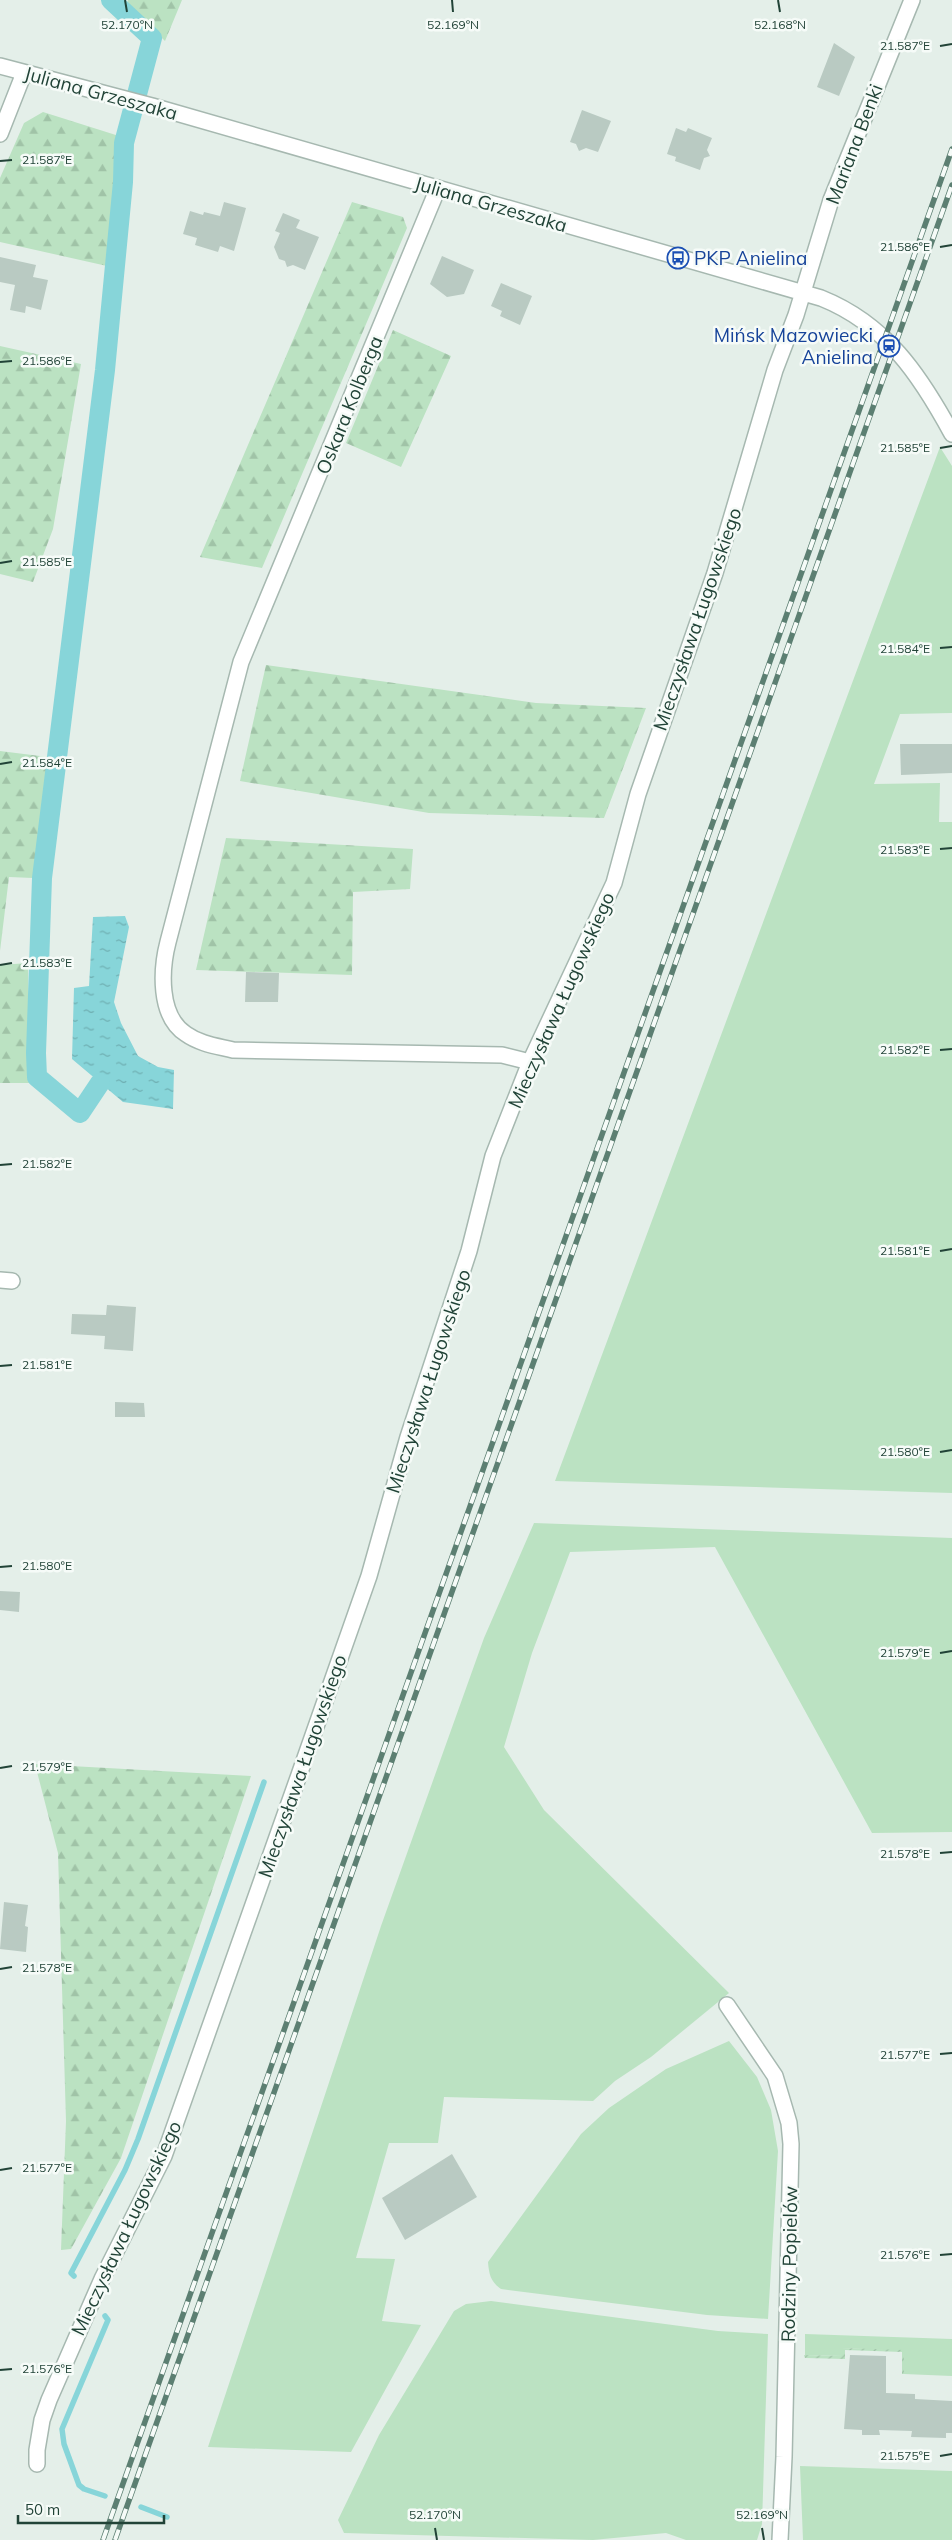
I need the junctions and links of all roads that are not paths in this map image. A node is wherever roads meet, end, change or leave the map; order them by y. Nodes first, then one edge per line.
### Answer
1 (912, 0) edge
2 (0, 66) edge
3 (24, 73) junction
4 (0, 134) edge
5 (438, 188) junction
6 (803, 291) junction
7 (945, 407) edge
8 (952, 434) edge
9 (530, 1062) junction
10 (727, 2005) dead end
11 (37, 2464) dead end
12 (780, 2540) edge

1 - 6 street, Mariana Benki
2 - 3 street, Juliana Grzeszaka
3 - 4 street
3 - 5 street, Juliana Grzeszaka
5 - 6 street, Juliana Grzeszaka
5 - 9 street, Oskara Kolberga
6 - 7 street, Juliana Grzeszaka
6 - 9 street, Mieczysława Ługowskiego
7 - 8 street, Juliana Grzeszaka
9 - 11 street, Mieczysława Ługowskiego
10 - 12 street, Rodziny Popielów

